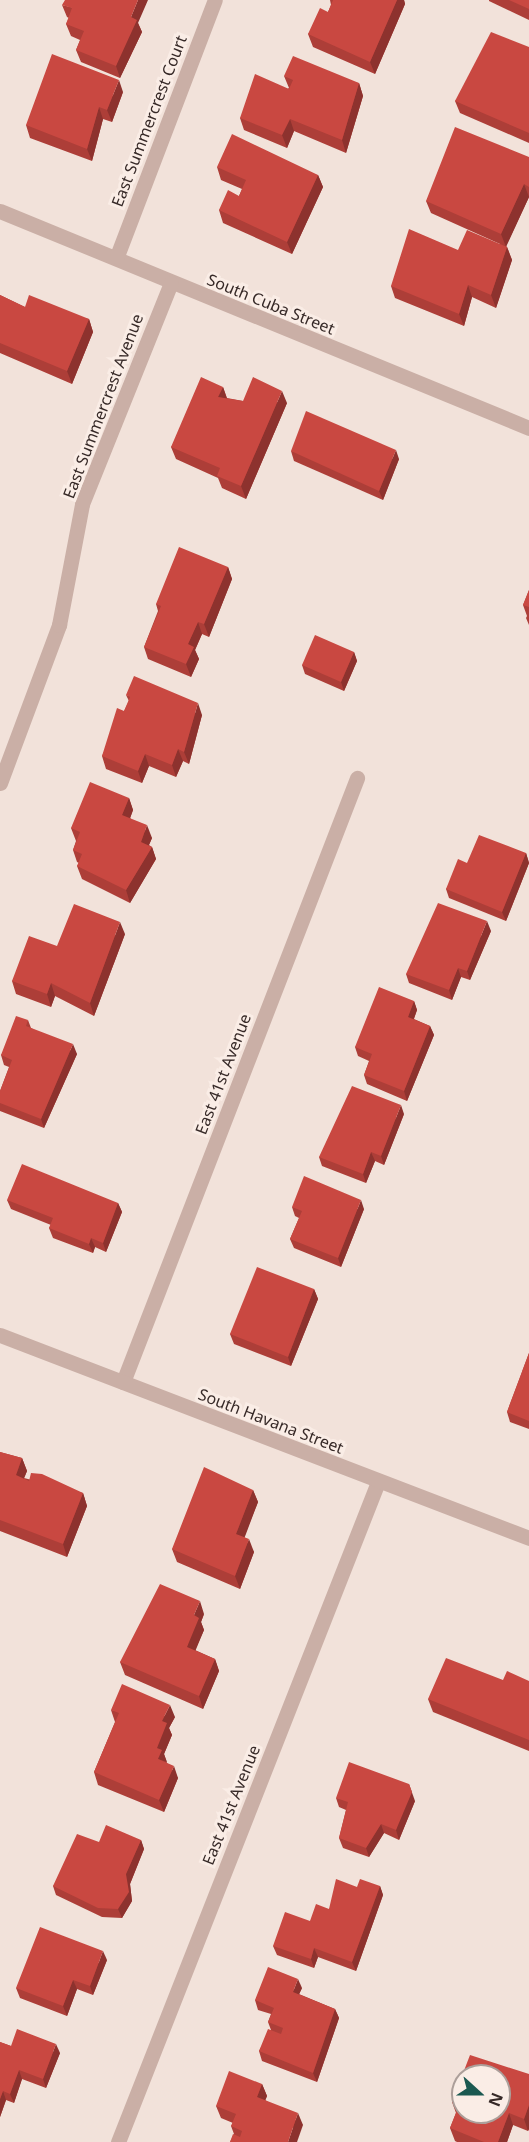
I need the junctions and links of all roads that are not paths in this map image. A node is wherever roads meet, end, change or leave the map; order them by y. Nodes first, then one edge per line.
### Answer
1 (215, 0) edge
2 (0, 211) edge
3 (117, 256) junction
4 (171, 283) junction
5 (527, 422) edge
6 (357, 778) dead end
7 (0, 783) edge
8 (0, 1335) edge
9 (123, 1382) junction
10 (378, 1482) junction
11 (529, 1538) edge
12 (118, 2142) edge

1 - 3 street, East Summercrest Court
2 - 3 street, South Cuba Street
3 - 4 street, South Cuba Street
4 - 5 street, South Cuba Street
4 - 7 street, East Summercrest Avenue
6 - 9 street, East 41st Avenue
8 - 9 street, South Havana Street
9 - 10 street, South Havana Street
10 - 11 street, South Havana Street
10 - 12 street, East 41st Avenue

